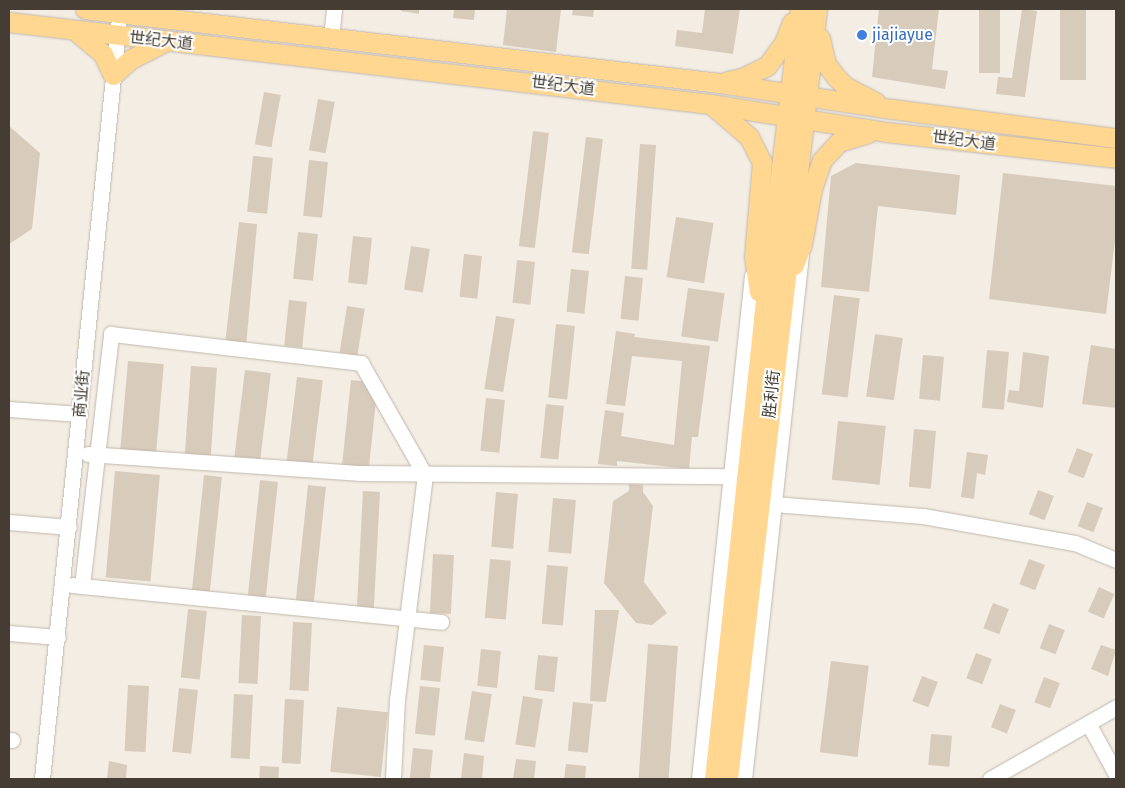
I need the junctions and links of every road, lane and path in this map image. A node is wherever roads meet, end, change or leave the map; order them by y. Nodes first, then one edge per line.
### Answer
1 (86, 9) edge
2 (120, 9) edge
3 (170, 9) edge
4 (334, 9) edge
5 (798, 9) edge
6 (818, 9) edge
7 (190, 21) junction
8 (9, 22) edge
9 (74, 31) junction
10 (116, 36) junction
11 (331, 38) junction
12 (165, 42) junction
13 (113, 75) junction
14 (720, 82) junction
15 (800, 96) junction
16 (710, 104) junction
17 (892, 110) junction
18 (796, 118) junction
19 (886, 132) junction
20 (1116, 138) edge
21 (1116, 158) edge
22 (802, 244) junction
23 (754, 257) junction
24 (784, 286) junction
25 (762, 318) junction
26 (9, 409) edge
27 (80, 414) junction
28 (76, 454) junction
29 (425, 475) junction
30 (731, 476) junction
31 (774, 504) junction
32 (9, 522) edge
33 (69, 527) junction
34 (1116, 560) edge
35 (64, 584) junction
36 (82, 586) junction
37 (407, 620) junction
38 (441, 622) dead end
39 (9, 633) edge
40 (58, 637) junction
41 (1116, 708) edge
42 (1088, 723) junction
43 (1116, 774) edge
44 (42, 779) edge
45 (393, 779) edge
46 (699, 779) edge
47 (714, 779) edge
48 (728, 779) edge
49 (744, 779) edge
50 (990, 779) edge

1 - 7 main road, 世纪大道
2 - 10 street, 商业街
3 - 7 main road
4 - 11 street
5 - 14 main road
5 - 15 main road, 胜利街
6 - 15 main road, 胜利街
6 - 17 main road
7 - 11 main road, 世纪大道
8 - 9 main road, 世纪大道
9 - 10 main road, 世纪大道
9 - 13 main road
10 - 12 main road, 世纪大道
10 - 13 street, 商业街
11 - 14 main road, 世纪大道
12 - 13 main road
12 - 16 main road, 世纪大道
13 - 27 street, 商业街
14 - 15 main road, 世纪大道
15 - 17 main road, 世纪大道
15 - 18 main road, 胜利街
16 - 18 main road, 世纪大道
16 - 23 main road
17 - 20 main road, 世纪大道
18 - 19 main road, 世纪大道
18 - 24 main road, 胜利街
18 - 25 main road, 胜利街
19 - 21 main road, 世纪大道
19 - 22 main road
22 - 24 main road
22 - 31 street
23 - 25 main road
23 - 30 street
24 - 48 main road, 胜利街
25 - 47 main road, 胜利街
26 - 27 street
27 - 28 street, 商业街
28 - 29 street
28 - 33 street, 商业街
29 - 30 street
29 - 36 street
29 - 37 street
30 - 46 street
31 - 34 street
31 - 49 street
32 - 33 street
33 - 35 street, 商业街
35 - 36 street
35 - 40 street, 商业街
36 - 37 street
37 - 38 street
37 - 45 street
39 - 40 street
40 - 44 street, 商业街
41 - 42 street
42 - 43 street
42 - 50 street

